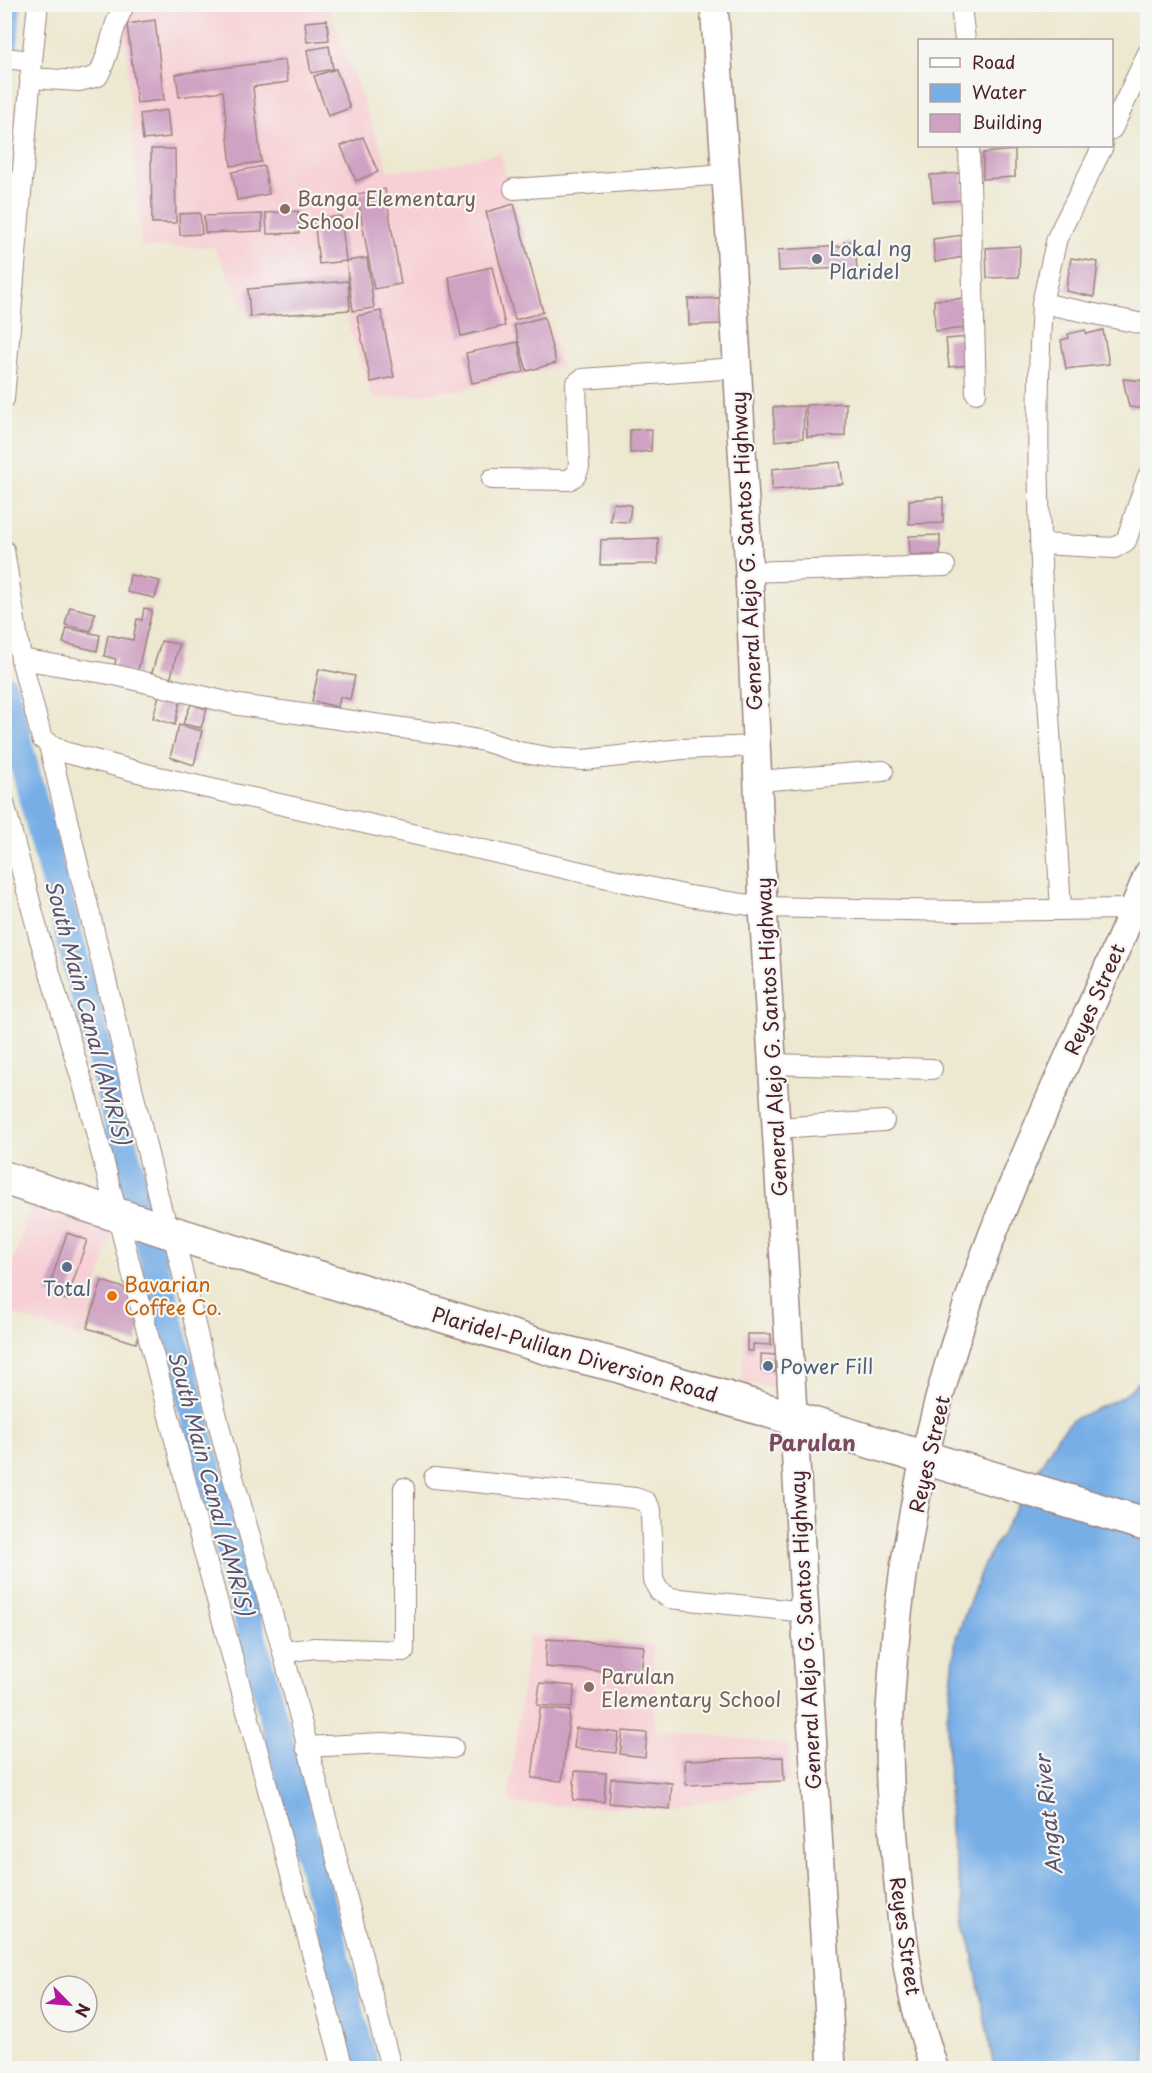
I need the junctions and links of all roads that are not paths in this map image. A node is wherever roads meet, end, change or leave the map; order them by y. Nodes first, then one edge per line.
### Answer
1 (38, 4) edge
2 (125, 4) edge
3 (714, 4) edge
4 (965, 5) edge
5 (965, 39) edge
6 (1148, 53) edge
7 (4, 58) edge
8 (29, 67) junction
9 (1113, 127) edge
10 (969, 147) edge
11 (1102, 147) edge
12 (726, 174) junction
13 (514, 189) dead end
14 (1042, 303) junction
15 (1148, 325) edge
16 (736, 368) junction
17 (976, 393) dead end
18 (4, 399) edge
19 (1148, 476) edge
20 (492, 479) dead end
21 (1042, 544) junction
22 (4, 550) edge
23 (945, 566) dead end
24 (749, 572) junction
25 (21, 659) junction
26 (50, 745) junction
27 (756, 746) junction
28 (882, 771) dead end
29 (758, 781) junction
30 (4, 803) edge
31 (1148, 874) edge
32 (763, 907) junction
33 (1133, 909) junction
34 (1061, 910) junction
35 (774, 1064) junction
36 (932, 1069) dead end
37 (884, 1121) dead end
38 (777, 1128) junction
39 (4, 1178) edge
40 (122, 1217) junction
41 (169, 1232) junction
42 (792, 1417) junction
43 (925, 1459) junction
44 (434, 1478) dead end
45 (404, 1488) dead end
46 (1148, 1525) edge
47 (806, 1612) junction
48 (283, 1652) junction
49 (306, 1747) junction
50 (453, 1748) dead end
51 (343, 2068) edge
52 (391, 2068) edge
53 (832, 2068) edge
54 (934, 2068) edge

1 - 8 street
2 - 8 street
3 - 12 main road, General Alejo G. Santos Highway
4 - 5 street
6 - 9 street
7 - 8 street
8 - 18 street
10 - 17 street
11 - 14 street
12 - 13 street
12 - 16 main road, General Alejo G. Santos Highway
14 - 15 street
14 - 21 street
16 - 20 street
16 - 24 main road, General Alejo G. Santos Highway
19 - 21 street
21 - 34 street
22 - 25 street
23 - 24 street
24 - 27 main road, General Alejo G. Santos Highway
25 - 26 street
25 - 27 street
26 - 32 street
26 - 41 street
27 - 29 main road, General Alejo G. Santos Highway
28 - 29 street
29 - 32 main road, General Alejo G. Santos Highway
30 - 40 street
31 - 33 main road, Reyes Street
32 - 34 street
32 - 35 main road, General Alejo G. Santos Highway
33 - 34 street
33 - 43 main road, Reyes Street
35 - 36 street
35 - 38 main road, General Alejo G. Santos Highway
37 - 38 street
38 - 42 main road, General Alejo G. Santos Highway
39 - 40 highway, Plaridel-Pulilan Diversion Road
40 - 41 highway, Plaridel-Pulilan Diversion Road
40 - 51 street
41 - 42 highway, Plaridel-Pulilan Diversion Road
41 - 48 street
42 - 43 highway, Plaridel-Pulilan Diversion Road
42 - 47 main road, General Alejo G. Santos Highway
43 - 46 highway, Plaridel-Pulilan Diversion Road
43 - 54 main road, Reyes Street
44 - 47 street
45 - 48 street
47 - 53 main road, General Alejo G. Santos Highway
48 - 49 street
49 - 50 street
49 - 52 street

